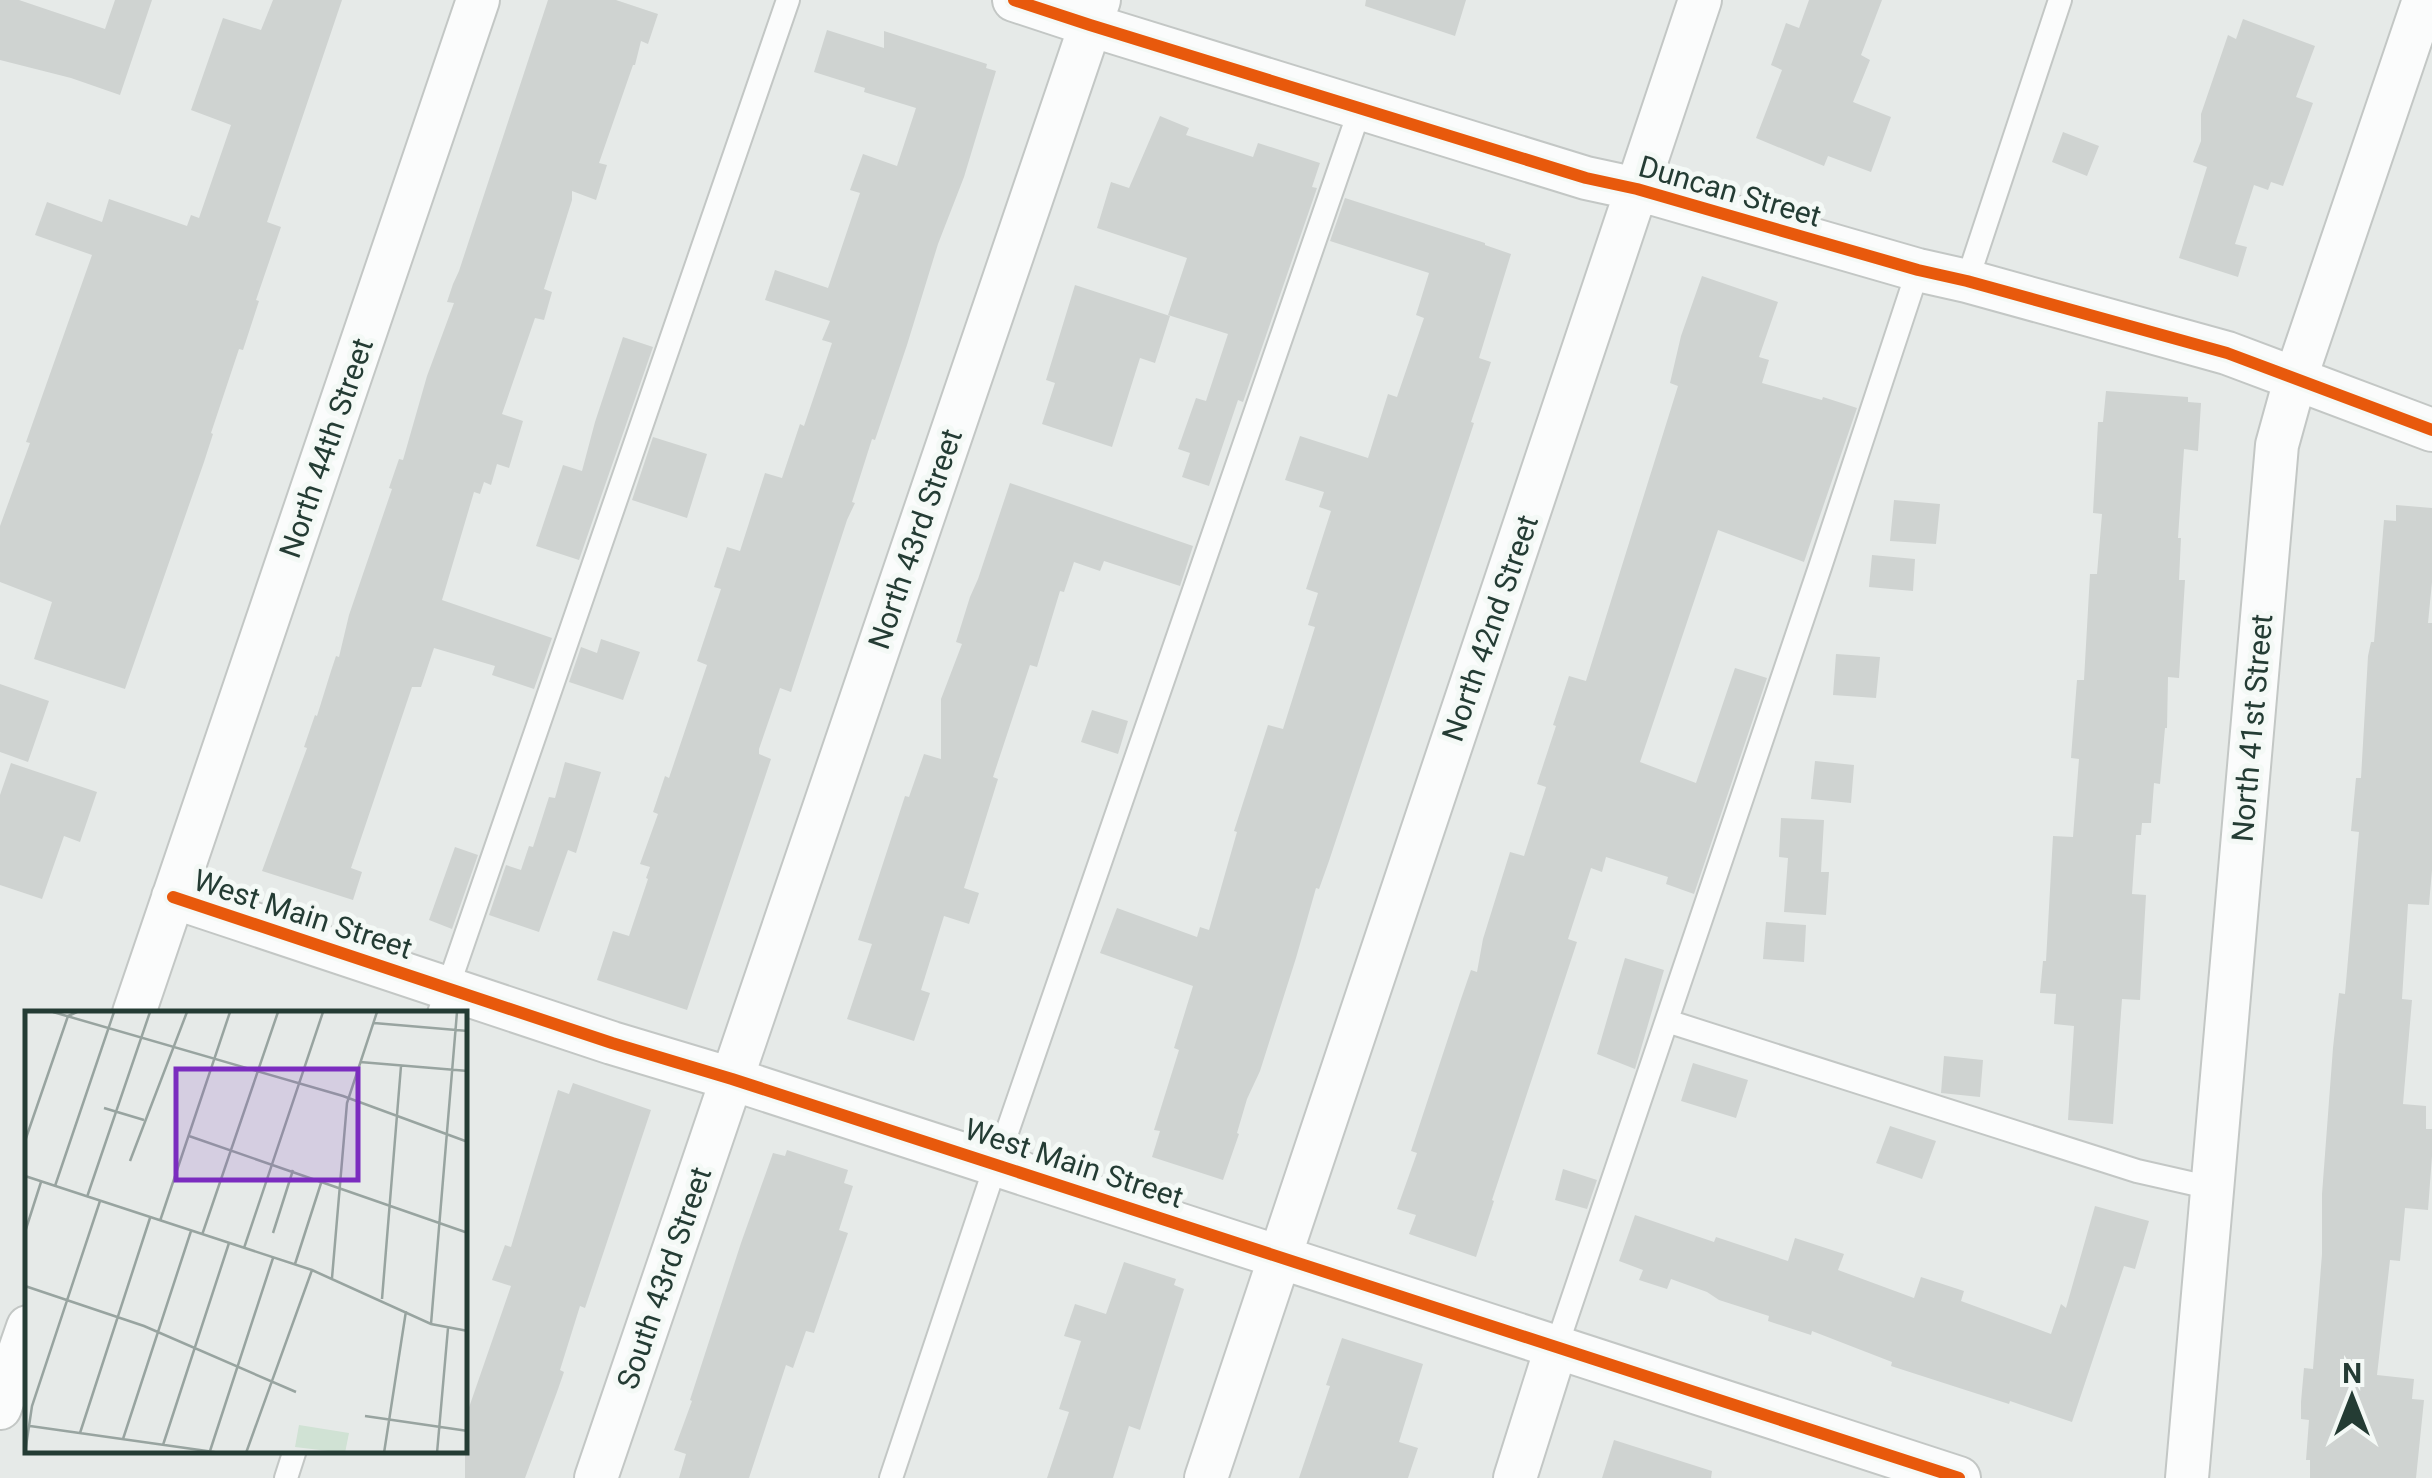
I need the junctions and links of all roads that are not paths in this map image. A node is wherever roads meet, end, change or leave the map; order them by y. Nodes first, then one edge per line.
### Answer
1 (478, 0) edge
2 (788, 0) edge
3 (1014, 0) edge
4 (1700, 0) edge
5 (2060, 0) edge
6 (2424, 0) edge
7 (1094, 13) edge
8 (1360, 108) junction
9 (1637, 189) junction
10 (1918, 270) junction
11 (1967, 281) junction
12 (2295, 380) junction
13 (2432, 430) edge
14 (173, 897) junction
15 (444, 1001) edge
16 (135, 1011) edge
17 (1667, 1021) junction
18 (732, 1078) junction
19 (996, 1164) junction
20 (2212, 1188) junction
21 (1279, 1256) junction
22 (25, 1336) edge
23 (1556, 1348) junction
24 (0, 1408) edge
25 (294, 1453) edge
26 (286, 1478) edge
27 (596, 1478) edge
28 (892, 1478) edge
29 (1206, 1478) edge
30 (1514, 1478) edge
31 (1956, 1478) edge
32 (2187, 1478) edge

1 - 14 street, North 44th Street
2 - 15 lane
3 - 7 street, Duncan Street
4 - 9 street, North 42nd Street
5 - 11 lane
6 - 12 street, North 41st Street
7 - 8 street, Duncan Street
7 - 18 street, North 43rd Street
8 - 9 street, Duncan Street
8 - 19 lane
9 - 10 street, Duncan Street
9 - 21 street, North 42nd Street
10 - 11 street, Duncan Street
10 - 17 lane
11 - 12 street, Duncan Street
12 - 13 street, Duncan Street
12 - 20 street, North 41st Street
14 - 15 street, West Main Street
14 - 16 street, North 44th Street
15 - 18 street, West Main Street
17 - 20 lane
17 - 23 lane
18 - 19 street, West Main Street
18 - 27 street, South 43rd Street
19 - 21 street, West Main Street
19 - 28 lane
20 - 32 street, North 41st Street
21 - 23 street, West Main Street
21 - 29 street, North 42nd Street
22 - 24 street
23 - 30 street
23 - 31 street, West Main Street
25 - 26 lane

